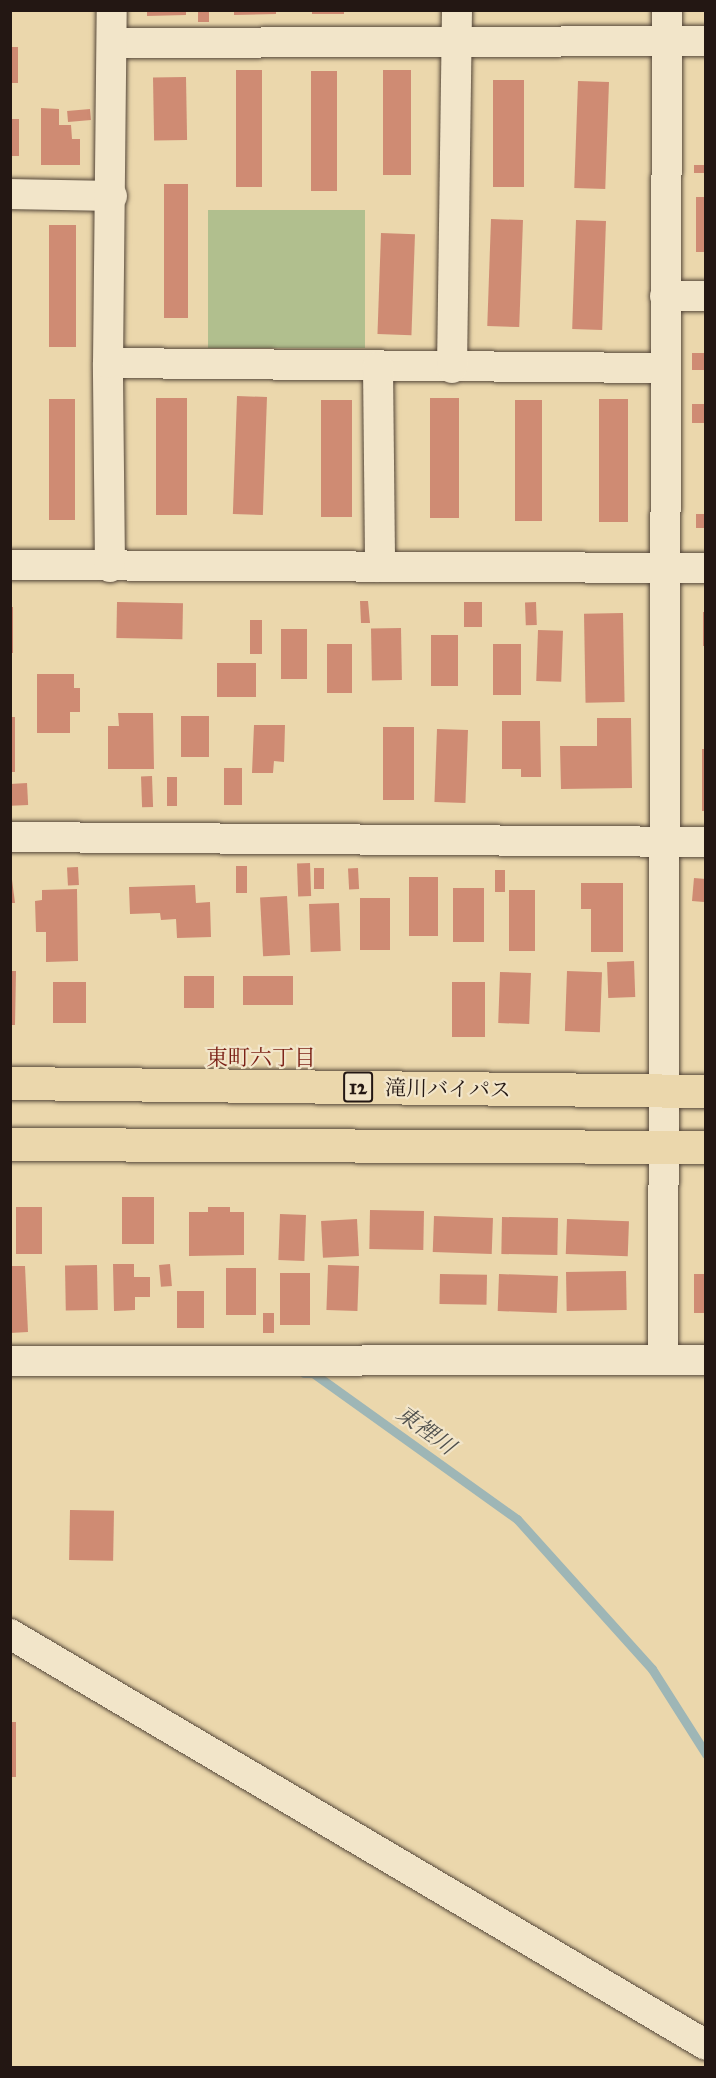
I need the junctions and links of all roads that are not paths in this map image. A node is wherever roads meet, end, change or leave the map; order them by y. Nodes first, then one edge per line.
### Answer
1 (112, 10) edge
2 (457, 10) edge
3 (667, 10) edge
4 (666, 41) junction
5 (705, 41) edge
6 (456, 42) junction
7 (112, 43) junction
8 (10, 194) edge
9 (112, 196) junction
10 (665, 296) junction
11 (705, 296) edge
12 (108, 363) junction
13 (378, 367) junction
14 (452, 368) junction
15 (664, 368) junction
16 (10, 565) edge
17 (110, 567) junction
18 (380, 567) junction
19 (663, 567) junction
20 (705, 568) edge
21 (10, 837) edge
22 (667, 842) junction
23 (705, 842) edge
24 (10, 1083) edge
25 (705, 1091) edge
26 (667, 1092) junction
27 (10, 1144) edge
28 (661, 1147) junction
29 (705, 1147) edge
30 (663, 1359) junction
31 (705, 1360) edge
32 (10, 1361) edge
33 (10, 1634) edge
34 (705, 2045) edge

1 - 7 street
2 - 6 street
3 - 4 street
4 - 5 street
4 - 6 street
4 - 10 street
6 - 7 street
6 - 14 street
7 - 9 street
8 - 9 street
9 - 12 street
10 - 11 street
10 - 15 street
12 - 13 street
12 - 17 street
13 - 14 street
13 - 18 street
14 - 15 street
15 - 19 street
16 - 17 street
17 - 18 street
18 - 19 street
19 - 20 street
19 - 22 street
21 - 22 street
22 - 23 street
22 - 26 street
24 - 26 highway, 滝川バイパス / 12
25 - 26 highway, 滝川バイパス / 12
26 - 28 street
27 - 28 highway
28 - 29 highway
28 - 30 street
30 - 31 street
30 - 32 street
33 - 34 street

